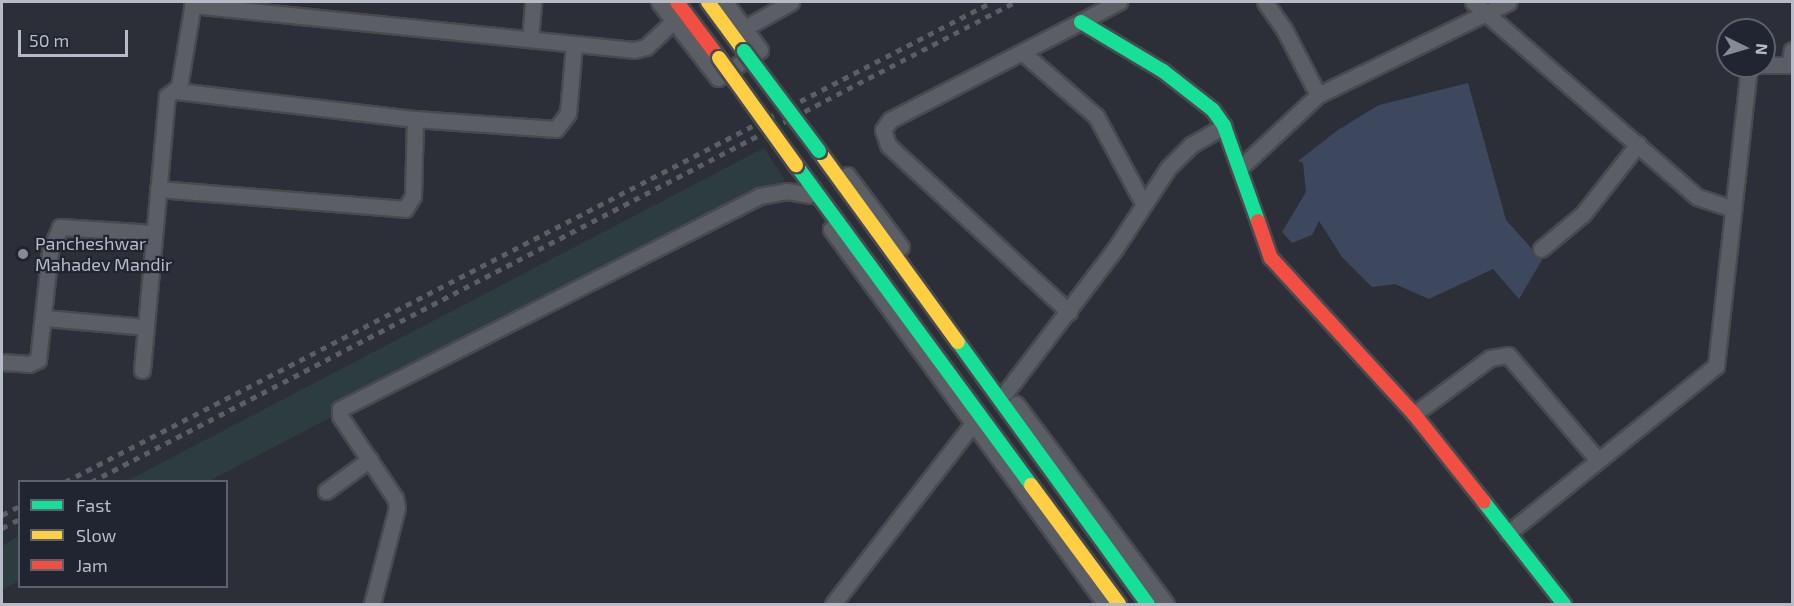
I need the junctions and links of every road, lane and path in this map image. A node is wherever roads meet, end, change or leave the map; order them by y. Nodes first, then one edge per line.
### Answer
1 (534, 2) edge
2 (659, 2) edge
3 (677, 2) edge
4 (708, 2) edge
5 (725, 2) edge
6 (791, 2) edge
7 (1119, 2) edge
8 (1265, 2) edge
9 (1509, 2) edge
10 (192, 3) edge
11 (1478, 6) edge
12 (674, 21) junction
13 (1081, 22) junction
14 (746, 28) junction
15 (530, 39) junction
16 (574, 44) junction
17 (1792, 50) edge
18 (1022, 52) junction
19 (1776, 65) edge
20 (1747, 78) edge
21 (176, 91) junction
22 (1318, 95) junction
23 (415, 119) junction
24 (1224, 126) junction
25 (1638, 144) junction
26 (822, 155) junction
27 (1240, 168) junction
28 (809, 188) junction
29 (158, 189) junction
30 (1143, 204) junction
31 (1731, 208) junction
32 (154, 233) junction
33 (1540, 249) dead end
34 (1069, 312) junction
35 (45, 318) junction
36 (145, 327) junction
37 (2, 362) edge
38 (142, 370) dead end
39 (1006, 392) junction
40 (1414, 414) junction
41 (972, 425) junction
42 (370, 459) junction
43 (1597, 459) junction
44 (326, 490) dead end
45 (1508, 533) junction
46 (372, 604) edge
47 (833, 604) edge
48 (1105, 604) edge
49 (1119, 604) edge
50 (1148, 604) edge
51 (1166, 604) edge
52 (1564, 604) edge

1 - 15 street
2 - 12 street
3 - 28 main road, bridge
4 - 26 main road, bridge
5 - 14 street
6 - 14 street
7 - 13 street
8 - 22 street
9 - 11 street
10 - 15 street
10 - 21 street
11 - 22 street
11 - 25 street
12 - 14 street
12 - 16 street
13 - 18 street
13 - 24 main road
15 - 16 street
16 - 23 street
17 - 19 street
18 - 30 street
18 - 34 street
20 - 31 street
21 - 23 street
21 - 29 street
22 - 27 street
23 - 29 street
24 - 27 main road
24 - 30 street
25 - 31 street
25 - 33 street
26 - 39 street
26 - 50 main road
27 - 40 main road
28 - 41 street
28 - 42 street
28 - 49 main road
29 - 32 street
30 - 34 street
31 - 43 street
32 - 35 street
32 - 36 street
34 - 39 street
35 - 36 street
35 - 37 street
36 - 38 street
39 - 51 street
40 - 43 street
40 - 45 main road
41 - 47 street
41 - 48 street
42 - 44 street
42 - 46 street
43 - 45 street
45 - 52 main road

